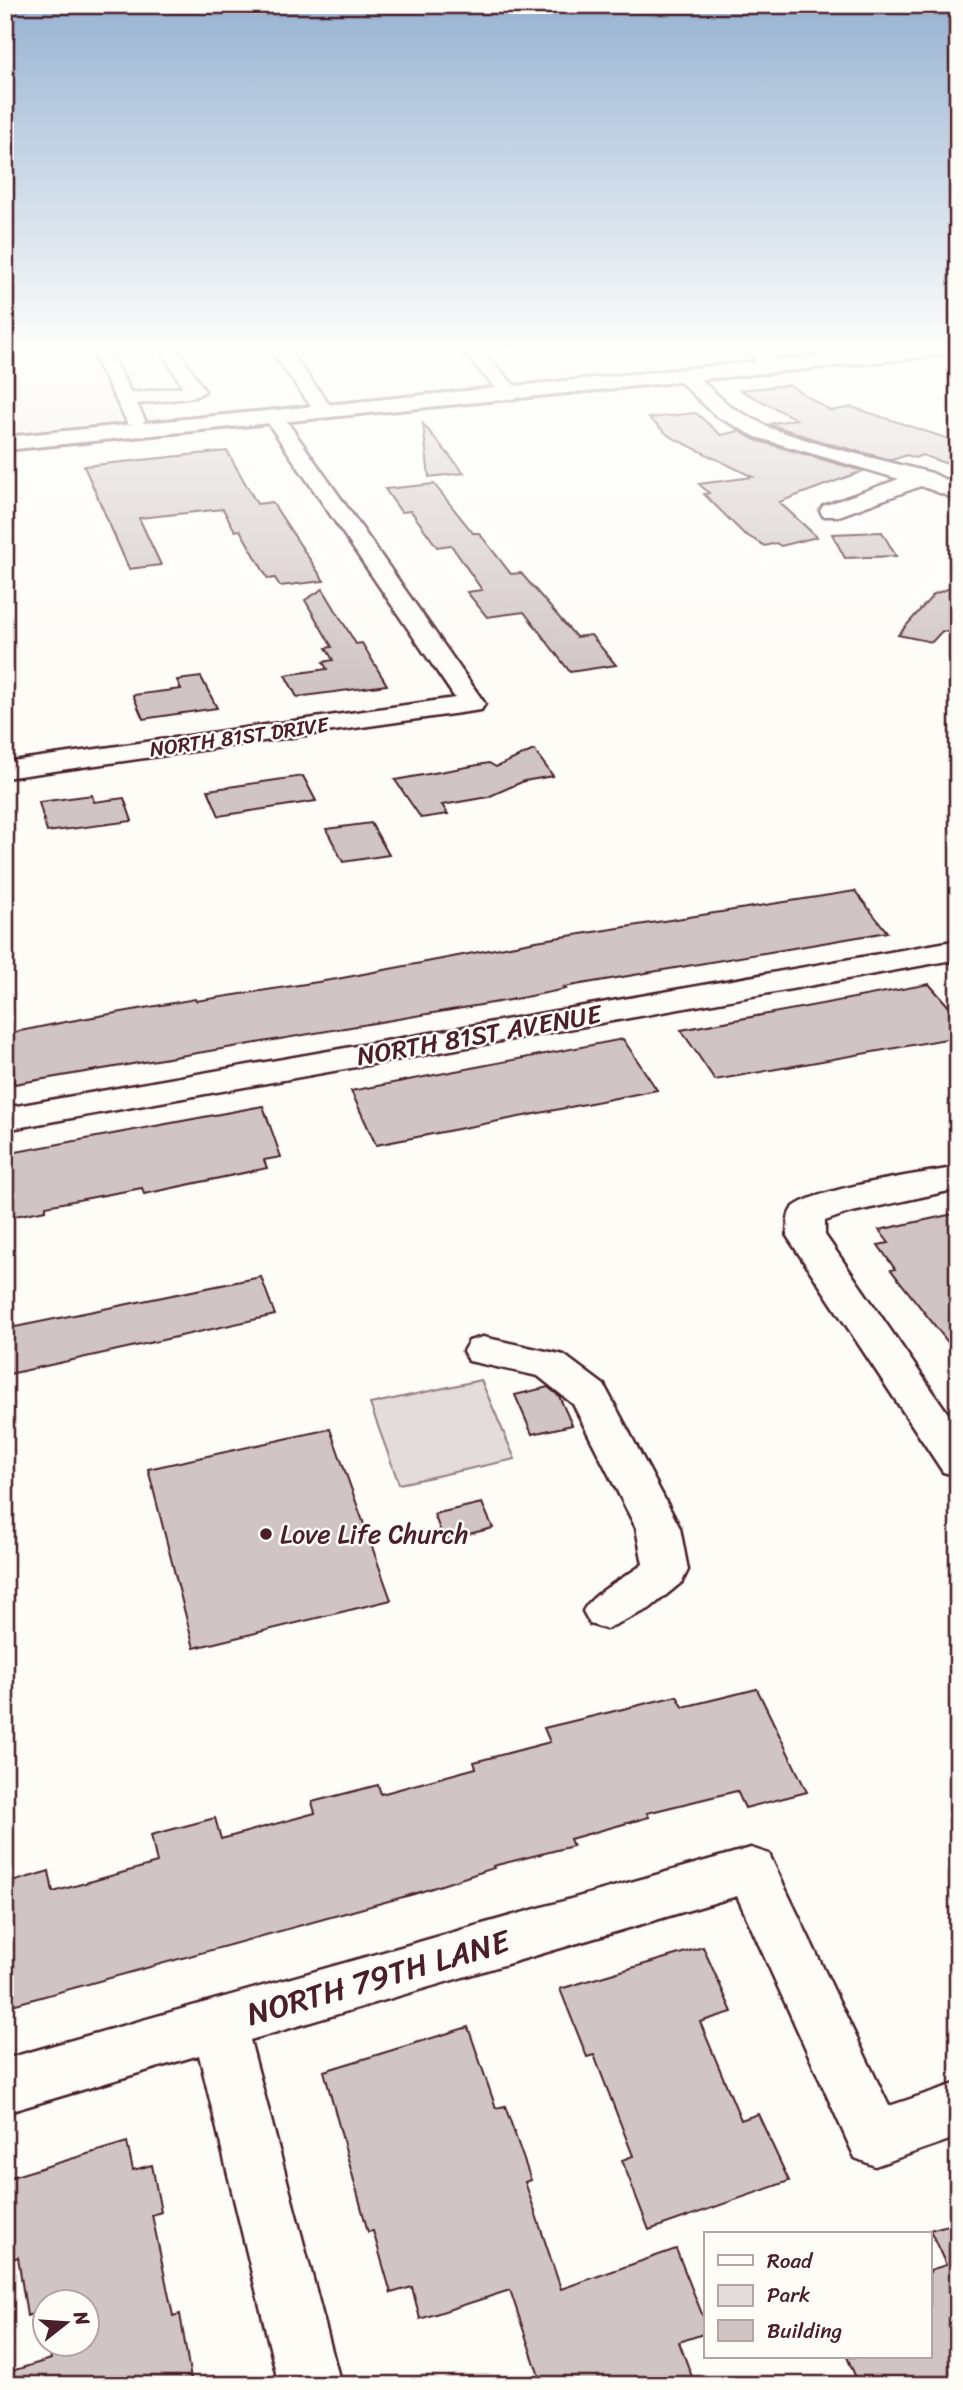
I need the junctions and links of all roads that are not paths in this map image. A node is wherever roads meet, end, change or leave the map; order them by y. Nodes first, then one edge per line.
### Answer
1 (304, 461) edge
2 (865, 461) edge
3 (924, 478) junction
4 (958, 494) edge
5 (831, 511) dead end
6 (5, 770) edge
7 (956, 952) edge
8 (5, 1119) edge
9 (958, 1178) edge
10 (484, 1350) dead end
11 (958, 1461) edge
12 (606, 1611) dead end
13 (219, 2024) junction
14 (5, 2086) edge
15 (958, 2110) edge
16 (310, 2385) edge

1 - 6 street, NORTH 81ST DRIVE
2 - 3 street
3 - 4 street
3 - 5 street
7 - 8 street, NORTH 81ST AVENUE
9 - 11 street
10 - 12 street
13 - 14 street, NORTH 79TH LANE
13 - 15 street, NORTH 79TH LANE
13 - 16 street

